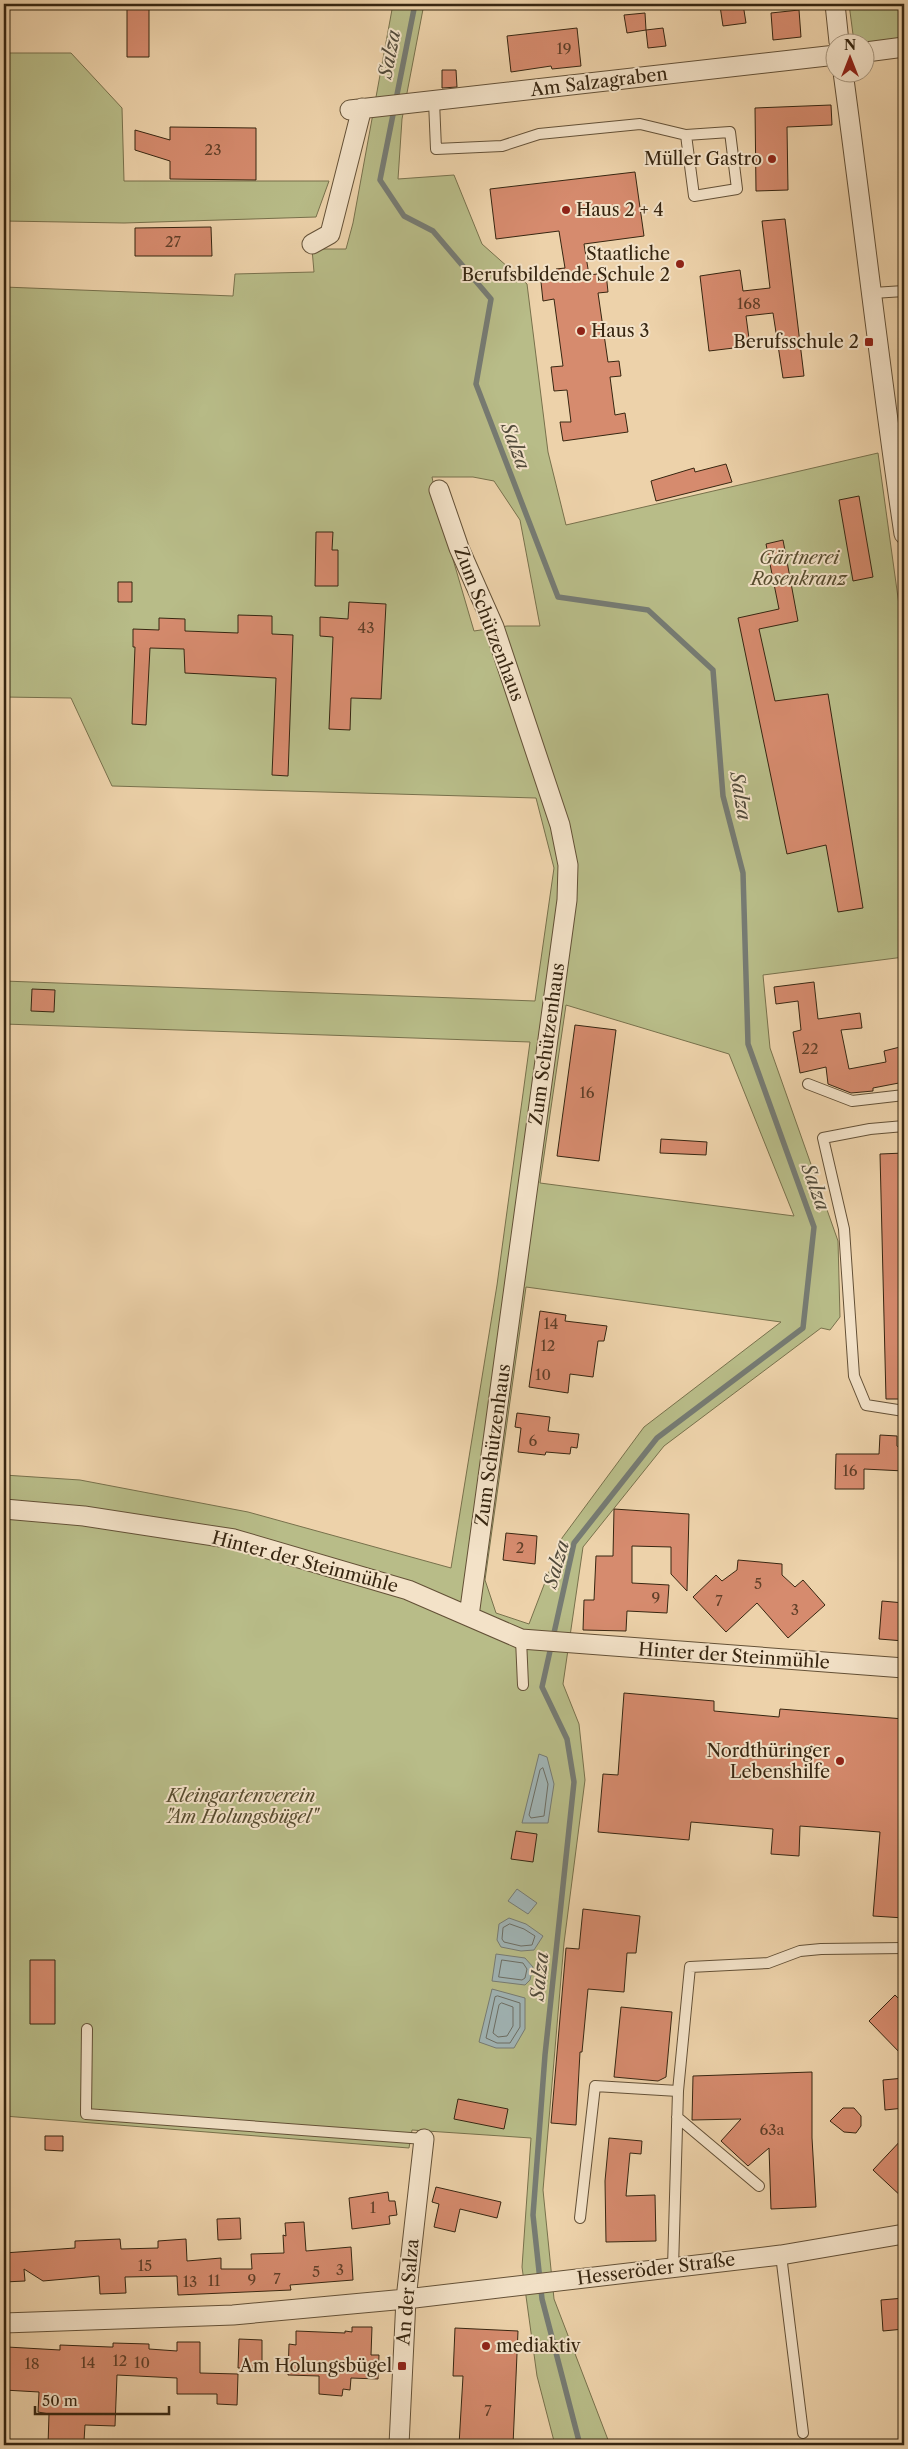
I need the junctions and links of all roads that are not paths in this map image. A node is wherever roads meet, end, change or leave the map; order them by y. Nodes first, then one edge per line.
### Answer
1 (834, 4) edge
2 (838, 32) edge
3 (904, 47) edge
4 (876, 51) edge
5 (826, 55) edge
6 (844, 82) edge
7 (434, 101) junction
8 (686, 135) junction
9 (312, 244) dead end
10 (904, 291) edge
11 (873, 294) junction
12 (440, 490) dead end
13 (904, 534) edge
14 (808, 1084) dead end
15 (904, 1094) edge
16 (904, 1126) edge
17 (904, 1411) edge
18 (4, 1509) edge
19 (469, 1616) junction
20 (529, 1640) junction
21 (904, 1668) edge
22 (523, 1685) dead end
23 (904, 1948) edge
24 (87, 2029) dead end
25 (678, 2091) junction
26 (677, 2117) junction
27 (424, 2139) joint
28 (759, 2186) dead end
29 (580, 2218) dead end
30 (904, 2234) edge
31 (781, 2255) junction
32 (673, 2268) junction
33 (406, 2299) junction
34 (4, 2323) edge
35 (803, 2433) dead end
36 (399, 2445) edge

1 - 2 street
3 - 4 street
5 - 7 street, Am Salzagraben
6 - 11 street
7 - 8 lane
7 - 9 street, Am Salzagraben
8 - 8 lane
10 - 11 lane
11 - 13 street
12 - 19 street, Zum Schützenhaus
14 - 15 lane
16 - 17 lane
18 - 19 street, Hinter der Steinmühle
19 - 20 street, Hinter der Steinmühle
20 - 21 street, Hinter der Steinmühle
20 - 22 lane
23 - 25 lane
24 - 27 lane
25 - 26 lane
25 - 29 lane
26 - 28 lane
26 - 32 lane
27 - 33 street, An der Salza
30 - 31 street, Hesseröder Straße
31 - 32 street, Hesseröder Straße
31 - 35 lane
32 - 33 street, Hesseröder Straße
33 - 34 street
33 - 36 street, An der Salza

